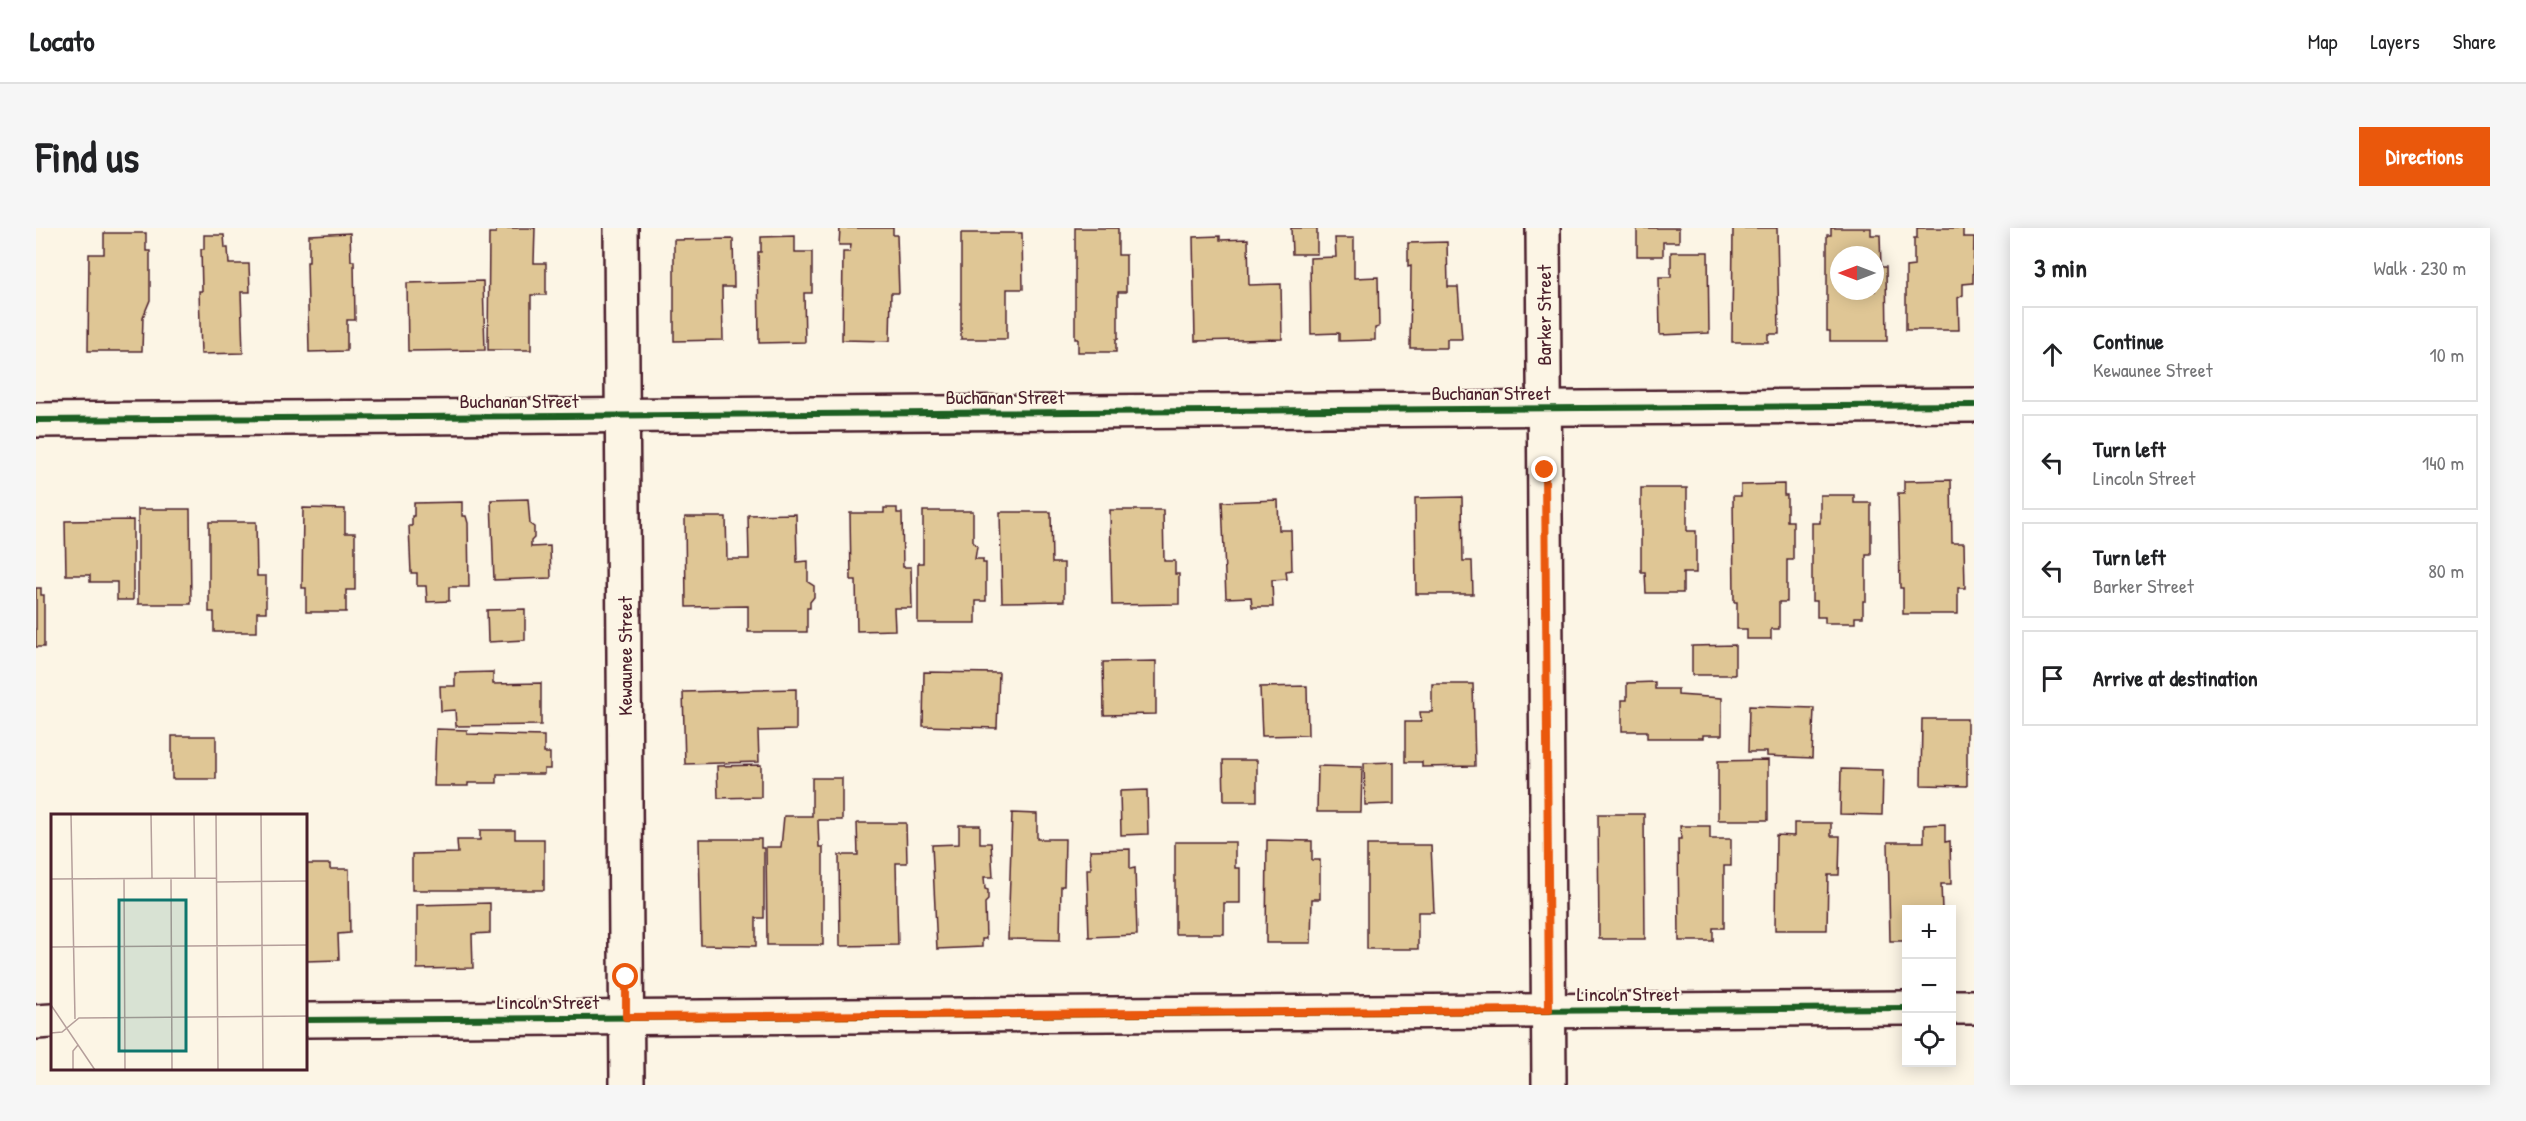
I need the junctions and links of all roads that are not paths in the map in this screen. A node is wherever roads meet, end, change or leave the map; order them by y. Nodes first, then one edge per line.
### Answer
1 (621, 228) edge
2 (1543, 228) edge
3 (1974, 405) edge
4 (1544, 408) junction
5 (622, 416) junction
6 (36, 420) edge
7 (1956, 1007) edge
8 (1974, 1007) edge
9 (1902, 1008) edge
10 (1549, 1010) junction
11 (626, 1017) junction
12 (308, 1020) edge
13 (627, 1085) edge
14 (1549, 1085) edge

1 - 5 street, Kewaunee Street
2 - 4 street, Barker Street
3 - 4 street, Buchanan Street
4 - 5 street, Buchanan Street
4 - 10 street, Barker Street
5 - 6 street, Buchanan Street
5 - 11 street, Kewaunee Street
7 - 8 street
9 - 10 street, Lincoln Street
10 - 11 street, Lincoln Street
10 - 14 street, Barker Street
11 - 12 street, Lincoln Street
11 - 13 street, Kewaunee Street

